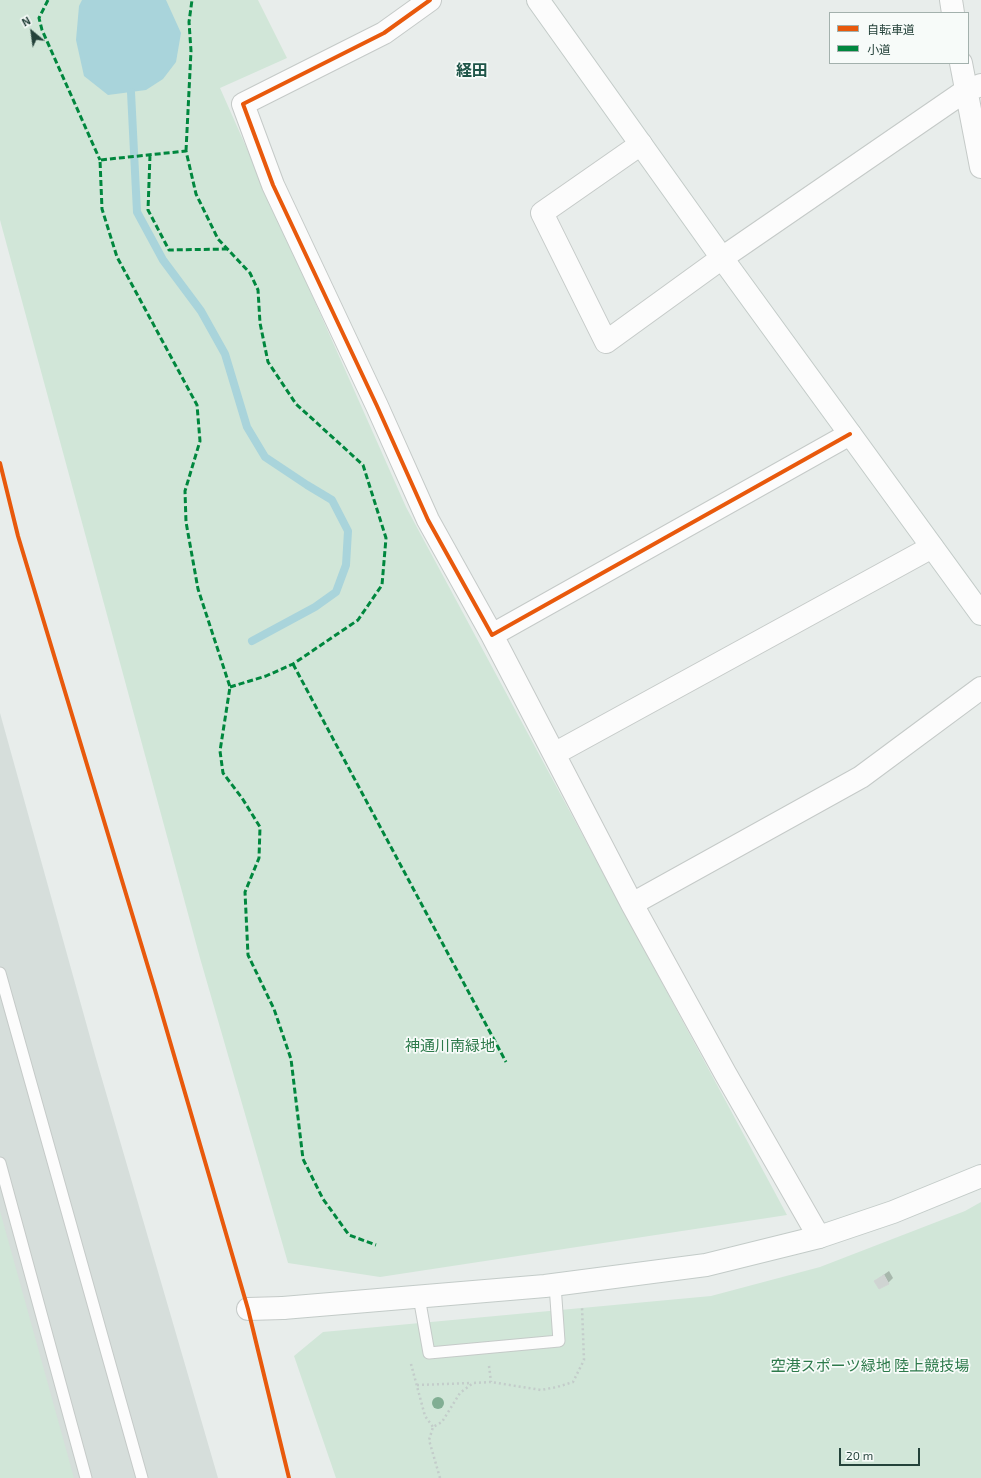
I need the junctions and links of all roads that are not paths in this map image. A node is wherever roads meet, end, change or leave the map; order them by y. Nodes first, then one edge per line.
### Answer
1 (430, 0) edge
2 (538, 0) edge
3 (951, 0) edge
4 (953, 12) edge
5 (961, 64) edge
6 (973, 88) edge
7 (641, 144) junction
8 (981, 167) edge
9 (722, 258) junction
10 (850, 434) junction
11 (932, 547) junction
12 (981, 614) edge
13 (492, 635) junction
14 (981, 688) edge
15 (554, 754) junction
16 (632, 904) junction
17 (0, 974) edge
18 (0, 1163) edge
19 (981, 1176) edge
20 (819, 1237) junction
21 (555, 1285) junction
22 (419, 1296) junction
23 (248, 1309) dead end
24 (86, 1478) edge
25 (142, 1478) edge

1 - 13 street
2 - 7 street
3 - 4 street
5 - 6 street
6 - 8 street
6 - 9 street
7 - 9 street
7 - 9 street
9 - 10 street
10 - 11 street
10 - 13 street
11 - 12 street
11 - 15 street
13 - 15 street
14 - 16 street
15 - 16 street
16 - 20 street
17 - 25 lane
18 - 24 lane
19 - 20 street
20 - 21 street
21 - 22 street
21 - 22 lane
22 - 23 street

